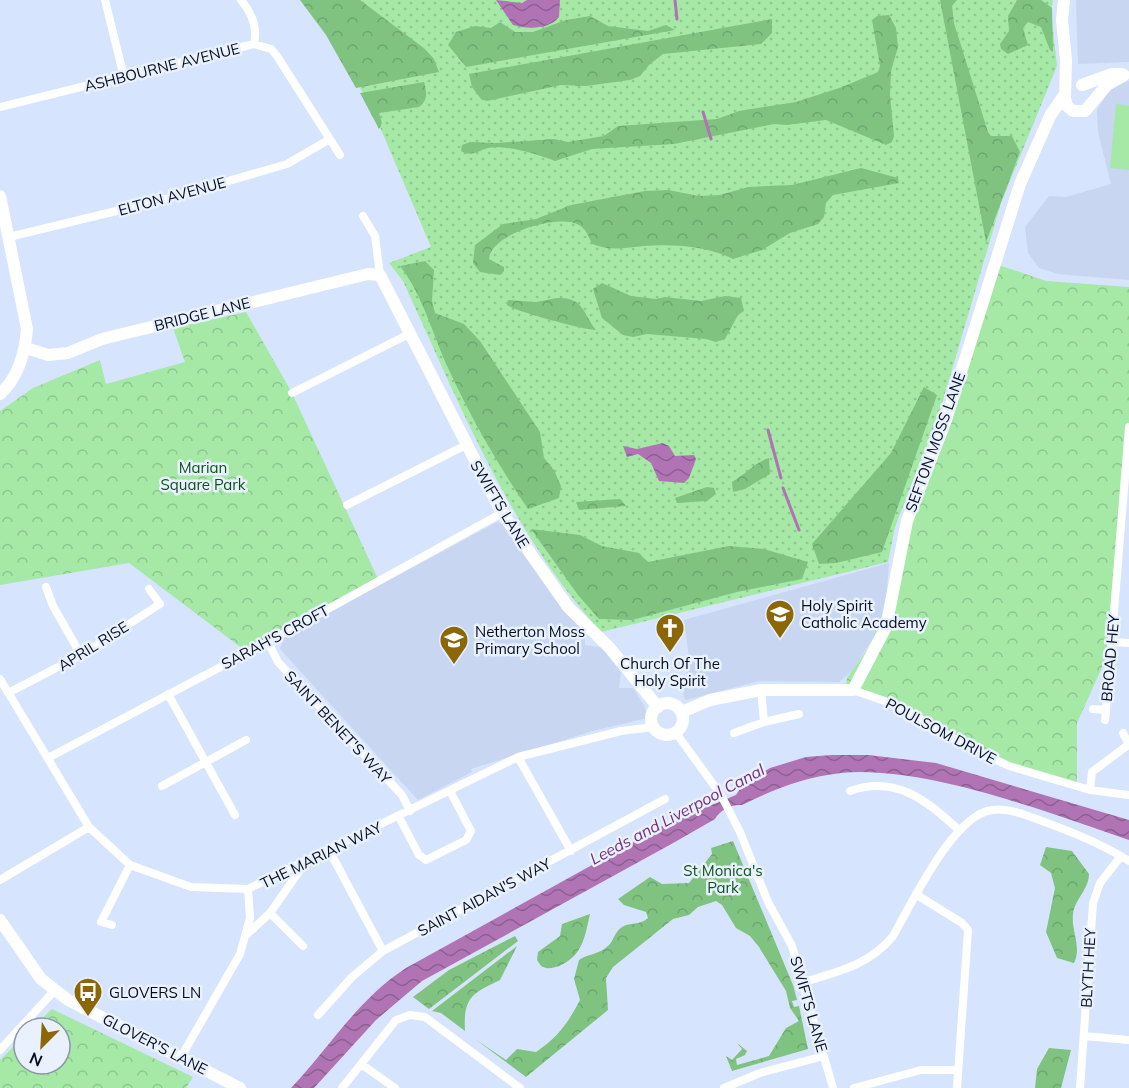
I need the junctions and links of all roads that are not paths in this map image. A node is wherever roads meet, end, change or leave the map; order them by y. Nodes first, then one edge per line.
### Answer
1 (105, 0) edge
2 (241, 0) edge
3 (1064, 0) edge
4 (254, 44) junction
5 (1066, 60) junction
6 (1127, 74) edge
7 (124, 77) junction
8 (1082, 85) junction
9 (1065, 94) junction
10 (1092, 103) junction
11 (0, 107) edge
12 (1072, 111) junction
13 (1047, 126) junction
14 (330, 140) junction
15 (340, 155) dead end
16 (0, 196) edge
17 (363, 216) dead end
18 (9, 237) junction
19 (380, 275) junction
20 (409, 334) junction
21 (26, 348) junction
22 (292, 393) dead end
23 (0, 394) edge
24 (1129, 427) edge
25 (1128, 443) edge
26 (466, 445) junction
27 (347, 505) dead end
28 (502, 513) junction
29 (1125, 532) edge
30 (46, 587) dead end
31 (149, 589) dead end
32 (268, 642) junction
33 (1111, 642) junction
34 (1129, 644) edge
35 (81, 655) junction
36 (0, 679) edge
37 (761, 690) junction
38 (853, 690) junction
39 (8, 693) junction
40 (168, 694) junction
41 (658, 707) junction
42 (1093, 709) dead end
43 (682, 712) junction
44 (799, 714) dead end
45 (764, 722) junction
46 (653, 727) junction
47 (676, 733) junction
48 (734, 733) dead end
49 (1123, 733) dead end
50 (246, 740) dead end
51 (1128, 745) edge
52 (518, 757) junction
53 (48, 758) junction
54 (205, 763) junction
55 (162, 786) dead end
56 (1090, 790) junction
57 (450, 791) junction
58 (850, 791) dead end
59 (1129, 795) edge
60 (665, 799) dead end
61 (410, 812) junction
62 (235, 815) dead end
63 (399, 817) junction
64 (89, 827) junction
65 (959, 830) junction
66 (572, 851) junction
67 (330, 852) junction
68 (1125, 858) edge
69 (305, 863) junction
70 (130, 865) junction
71 (0, 880) edge
72 (248, 890) junction
73 (917, 895) junction
74 (270, 913) junction
75 (0, 920) edge
76 (112, 925) dead end
77 (245, 936) junction
78 (303, 946) dead end
79 (383, 951) junction
80 (804, 982) junction
81 (55, 990) junction
82 (318, 1015) dead end
83 (1084, 1036) junction
84 (1129, 1040) edge
85 (0, 1050) edge
86 (824, 1056) junction
87 (181, 1057) junction
88 (361, 1064) junction
89 (958, 1070) junction
90 (240, 1088) edge
91 (342, 1088) edge
92 (395, 1088) edge
93 (520, 1088) edge
94 (724, 1088) edge
95 (833, 1088) edge
96 (854, 1088) edge
97 (957, 1088) edge
98 (1080, 1088) edge

1 - 7 street
2 - 4 street
3 - 5 street
4 - 7 street, ASHBOURNE AVENUE
4 - 14 street, ASHBOURNE AVENUE
5 - 8 street
5 - 9 street
6 - 8 street
6 - 10 street
7 - 11 street, ASHBOURNE AVENUE
8 - 9 street
8 - 10 street
9 - 12 street
9 - 13 street, SEFTON MOSS LANE
10 - 12 street
12 - 13 street
13 - 38 street, SEFTON MOSS LANE
14 - 15 street, ASHBOURNE AVENUE
14 - 18 street, ELTON AVENUE
16 - 18 street
17 - 19 street
18 - 21 street
19 - 20 street, SWIFTS LANE
19 - 21 street, BRIDGE LANE
20 - 22 street
20 - 26 street, SWIFTS LANE
21 - 23 street
24 - 25 street, BROAD HEY
25 - 29 street, BROAD HEY
26 - 27 street
26 - 28 street, SWIFTS LANE
28 - 32 street, SARAH'S CROFT
28 - 41 street, SWIFTS LANE
29 - 33 street, BROAD HEY
30 - 35 street
31 - 35 street, APRIL RISE
32 - 40 street, SARAH'S CROFT
32 - 61 street, SAINT BENET'S WAY
33 - 34 street
33 - 42 street, BROAD HEY
35 - 39 street, APRIL RISE
36 - 39 street, THE MARIAN WAY
37 - 38 street, POULSOM DRIVE
37 - 43 street, POULSOM DRIVE
37 - 45 street
38 - 56 street, POULSOM DRIVE
39 - 53 street, THE MARIAN WAY
40 - 53 street, SARAH'S CROFT
40 - 54 street
41 - 43 street
41 - 46 street
43 - 47 street
44 - 45 street
45 - 48 street
46 - 47 street
46 - 52 street, THE MARIAN WAY
47 - 80 street, SWIFTS LANE
49 - 51 street
50 - 54 street
51 - 56 street
52 - 57 street, THE MARIAN WAY
52 - 66 street
53 - 64 street, THE MARIAN WAY
54 - 55 street
54 - 62 street
56 - 59 street, POULSOM DRIVE
57 - 61 street, THE MARIAN WAY
57 - 63 street
58 - 65 street
60 - 66 street, SAINT AIDAN'S WAY
61 - 63 street, THE MARIAN WAY
63 - 67 street, THE MARIAN WAY
64 - 70 street, THE MARIAN WAY
64 - 71 street
65 - 68 street
65 - 73 street
66 - 79 street, SAINT AIDAN'S WAY
67 - 69 street, THE MARIAN WAY
67 - 79 street
68 - 83 street, BLYTH HEY
69 - 72 street, THE MARIAN WAY
69 - 74 street
70 - 72 street, THE MARIAN WAY
70 - 76 street
72 - 77 street
73 - 80 street
73 - 89 street
74 - 77 street
74 - 78 street
75 - 81 street, GLOVER'S LANE
77 - 87 street
79 - 82 street, SAINT AIDAN'S WAY
80 - 86 street, SWIFTS LANE
81 - 85 street
81 - 87 street, GLOVER'S LANE
83 - 84 street
83 - 98 street, BLYTH HEY
86 - 94 street
86 - 95 street, SWIFTS LANE
87 - 90 street, GLOVER'S LANE
88 - 91 street
88 - 92 street
88 - 93 street
89 - 96 street
89 - 97 street

